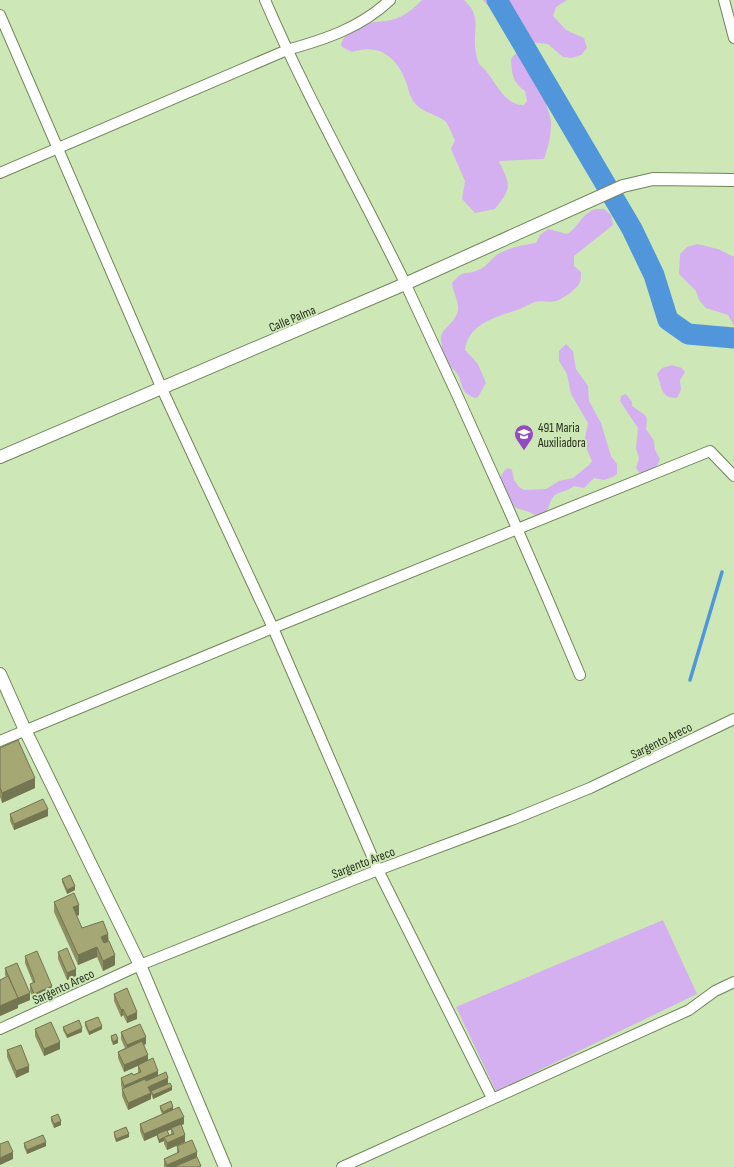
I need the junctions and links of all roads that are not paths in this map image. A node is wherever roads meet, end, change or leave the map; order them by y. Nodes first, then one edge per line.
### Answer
1 (265, 0) edge
2 (390, 0) edge
3 (724, 0) edge
4 (0, 15) edge
5 (734, 38) edge
6 (287, 50) junction
7 (57, 148) junction
8 (0, 173) edge
9 (734, 180) edge
10 (405, 284) junction
11 (162, 389) junction
12 (0, 457) edge
13 (734, 476) edge
14 (519, 528) junction
15 (273, 628) junction
16 (0, 674) edge
17 (580, 675) dead end
18 (734, 719) edge
19 (25, 730) junction
20 (0, 741) edge
21 (378, 870) junction
22 (140, 965) junction
23 (734, 982) edge
24 (0, 1029) edge
25 (492, 1098) junction
26 (225, 1167) edge
27 (342, 1167) edge

1 - 6 street
2 - 6 street
3 - 5 street
4 - 7 street
6 - 7 street
6 - 10 street
7 - 8 street
7 - 11 street
9 - 10 street, Calle Palma
10 - 11 street, Calle Palma
10 - 14 street
11 - 12 street, Calle Palma
11 - 15 street
13 - 14 street
14 - 15 street
14 - 17 street
15 - 19 street
15 - 21 street
16 - 19 street
18 - 21 street, Sargento Areco
19 - 20 street
19 - 22 street
21 - 22 street, Sargento Areco
21 - 25 street
22 - 24 street, Sargento Areco
22 - 26 street
23 - 25 street
25 - 27 street

